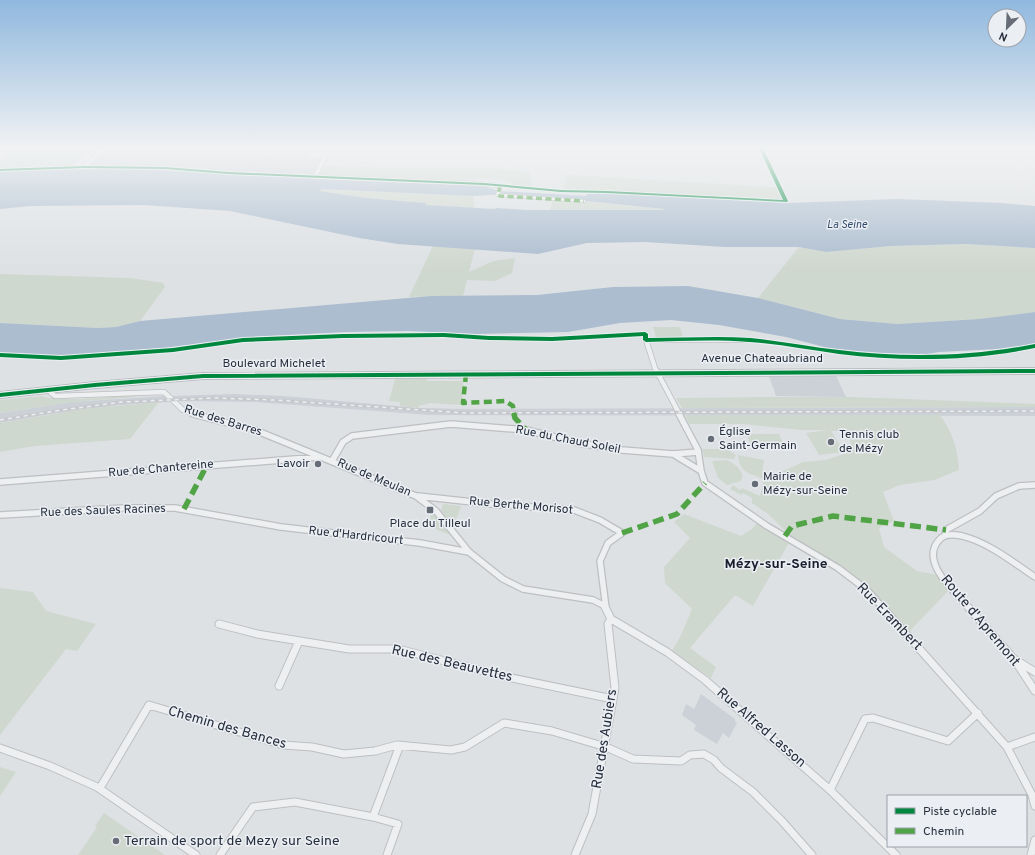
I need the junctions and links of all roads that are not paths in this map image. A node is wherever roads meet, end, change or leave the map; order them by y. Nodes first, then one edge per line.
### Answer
1 (500, 188) edge
2 (498, 195) joint
3 (584, 201) dead end
4 (750, 340) dead end
5 (1035, 370) edge
6 (657, 372) junction
7 (396, 374) joint
8 (52, 390) junction
9 (0, 396) edge
10 (698, 451) junction
11 (673, 454) junction
12 (321, 456) junction
13 (332, 461) junction
14 (701, 471) junction
15 (0, 482) edge
16 (1035, 485) edge
17 (416, 496) junction
18 (0, 515) edge
19 (254, 523) joint
20 (945, 535) junction
21 (468, 550) junction
22 (1035, 577) edge
23 (605, 606) junction
24 (611, 619) junction
25 (219, 624) dead end
26 (299, 641) junction
27 (1014, 659) junction
28 (1035, 672) edge
29 (279, 686) dead end
30 (1035, 691) edge
31 (613, 699) junction
32 (978, 713) junction
33 (1035, 737) edge
34 (400, 745) junction
35 (606, 747) junction
36 (1007, 747) junction
37 (0, 748) edge
38 (99, 788) junction
39 (830, 790) junction
40 (1035, 806) edge
41 (373, 817) junction
42 (1035, 840) edge
43 (887, 846) edge
44 (888, 847) edge
45 (196, 855) edge
46 (220, 855) edge
47 (387, 855) edge
48 (575, 855) edge
49 (812, 855) edge
50 (896, 855) edge
51 (1032, 855) edge

1 - 2 street
2 - 3 street
4 - 6 street
5 - 6 main road, Avenue Chateaubriand
6 - 7 main road, Avenue Chateaubriand
6 - 10 street
7 - 8 main road, Boulevard Michelet
8 - 9 main road, Boulevard Michelet
8 - 12 street, Rue des Barres
10 - 11 street, Rue du Chaud Soleil
10 - 14 street
11 - 13 street, Rue du Chaud Soleil
11 - 14 street
12 - 13 street, Rue de Meulan
12 - 15 street, Rue de Chantereine
13 - 17 street, Rue de Meulan
14 - 32 street, Rue Erambert
16 - 20 street, Route d'Apremont
17 - 21 street, Rue de Meulan
17 - 23 street, Rue Berthe Morisot
18 - 19 street, Rue des Saules Racines
19 - 21 street, Rue d'Hardricourt
20 - 22 street
20 - 27 street, Route d'Apremont
21 - 23 street, Rue de Meulan
23 - 24 street
24 - 31 street, Rue des Aubiers
24 - 39 street, Rue Alfred Lasson
25 - 26 street, Rue des Beauvettes
26 - 29 street
26 - 31 street, Rue des Beauvettes
27 - 28 street
27 - 30 street, Route d'Apremont
31 - 35 street, Rue des Aubiers
32 - 36 street, Rue Erambert
32 - 39 street
33 - 36 street
34 - 35 street, Chemin des Bances
34 - 38 street, Chemin des Bances
34 - 41 street
35 - 48 street, Rue des Aubiers
35 - 49 street, Chemin des Bances
36 - 40 street, Rue Erambert
37 - 38 street
38 - 45 street
39 - 43 street, Rue Alfred Lasson
41 - 46 street
41 - 47 street
42 - 51 street
44 - 50 street, Rue Alfred Lasson

